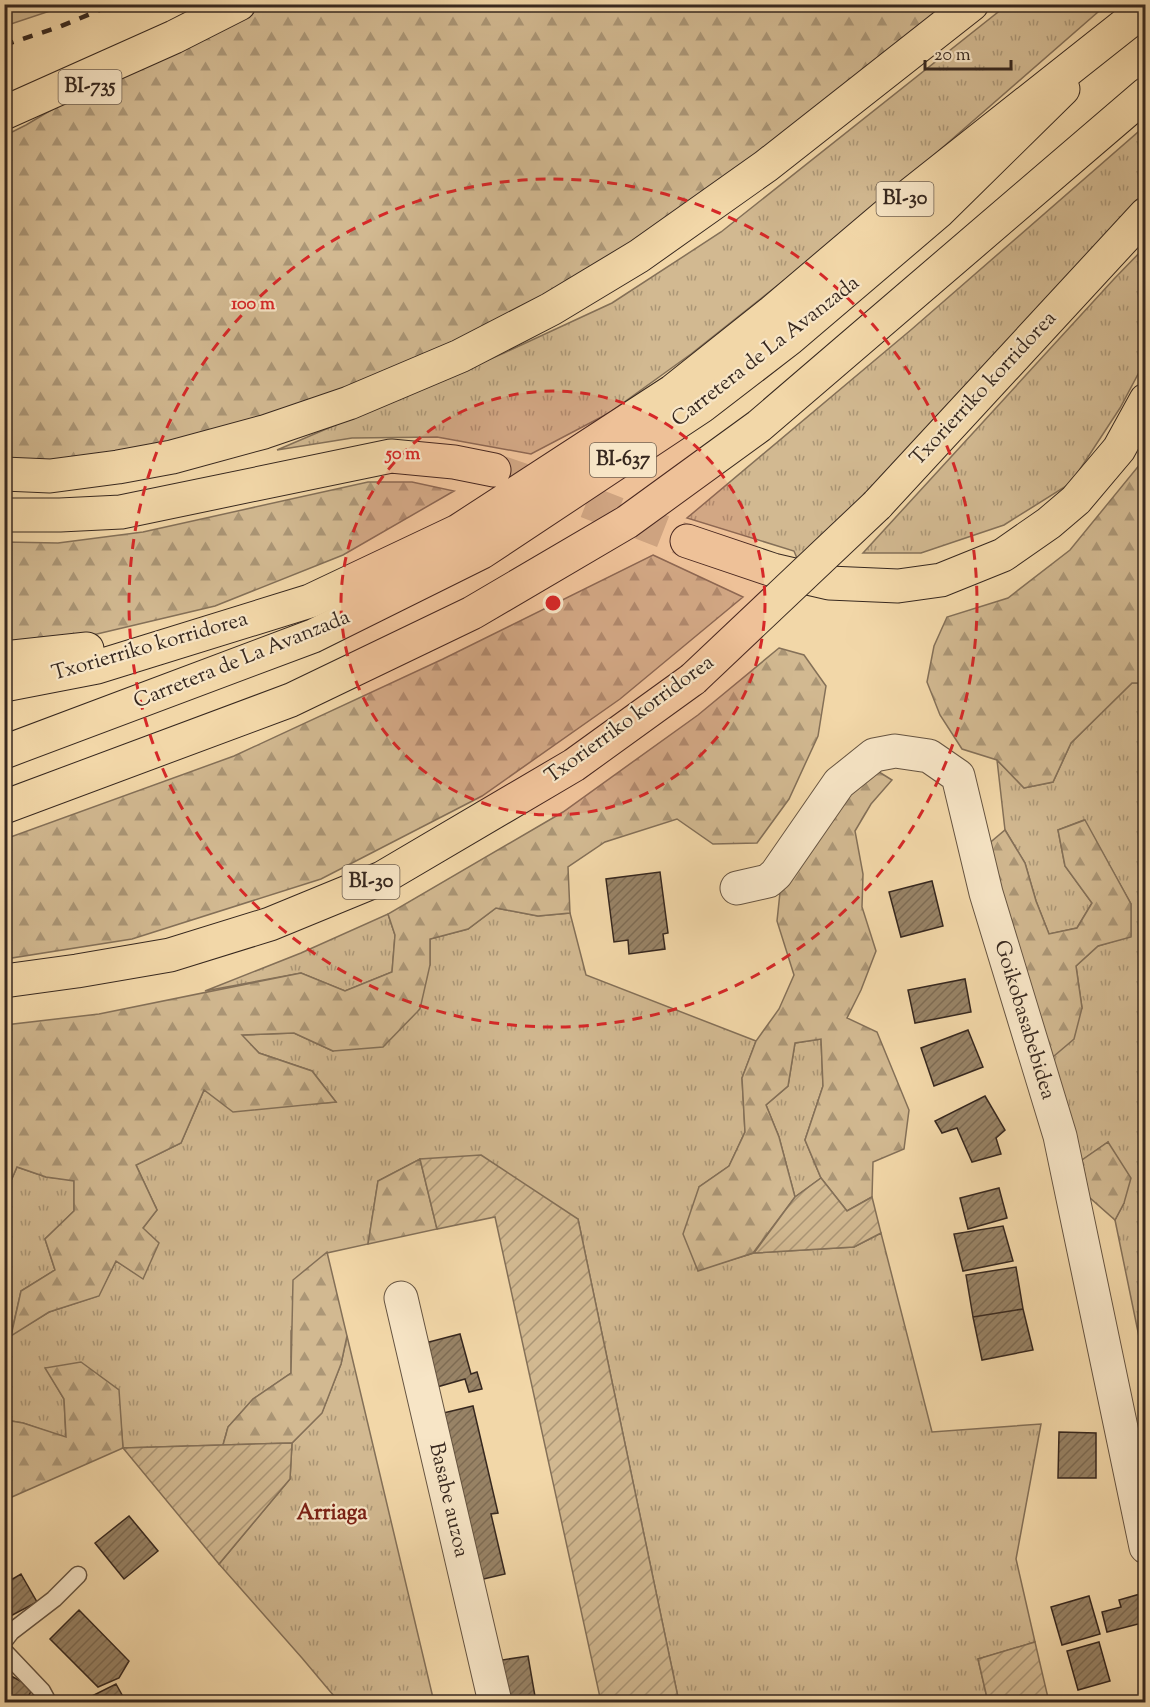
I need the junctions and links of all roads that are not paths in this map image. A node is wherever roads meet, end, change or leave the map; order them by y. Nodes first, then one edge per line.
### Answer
1 (239, 4) edge
2 (972, 4) edge
3 (1144, 10) edge
4 (174, 37) junction
5 (1146, 94) edge
6 (4, 113) edge
7 (4, 135) edge
8 (1146, 214) edge
9 (1146, 400) edge
10 (494, 470) tunnel mouth
11 (4, 474) edge
12 (4, 515) edge
13 (687, 541) tunnel mouth
14 (202, 634) junction
15 (4, 658) edge
16 (4, 685) edge
17 (4, 752) edge
18 (4, 807) edge
19 (737, 888) dead end
20 (4, 981) edge
21 (401, 1298) dead end
22 (1146, 1547) edge
23 (78, 1575) dead end
24 (4, 1641) edge
25 (4, 1651) edge
26 (48, 1702) edge
27 (495, 1702) edge

1 - 4 main road, BI-735
2 - 11 main road
3 - 14 main road, Txorierriko korridorea / BI-30
3 - 17 main road, Carretera de La Avanzada / BI-637
4 - 6 main road, BI-735
4 - 7 main road, BI-735
5 - 18 main road, BI-637
8 - 20 main road, Txorierriko korridorea / BI-30, bridge
9 - 13 main road
10 - 12 main road
14 - 15 main road
14 - 16 main road, Txorierriko korridorea / BI-30
19 - 22 street, Goikobasabebidea
21 - 27 street, Basabe auzoa
23 - 24 lane
25 - 26 lane

